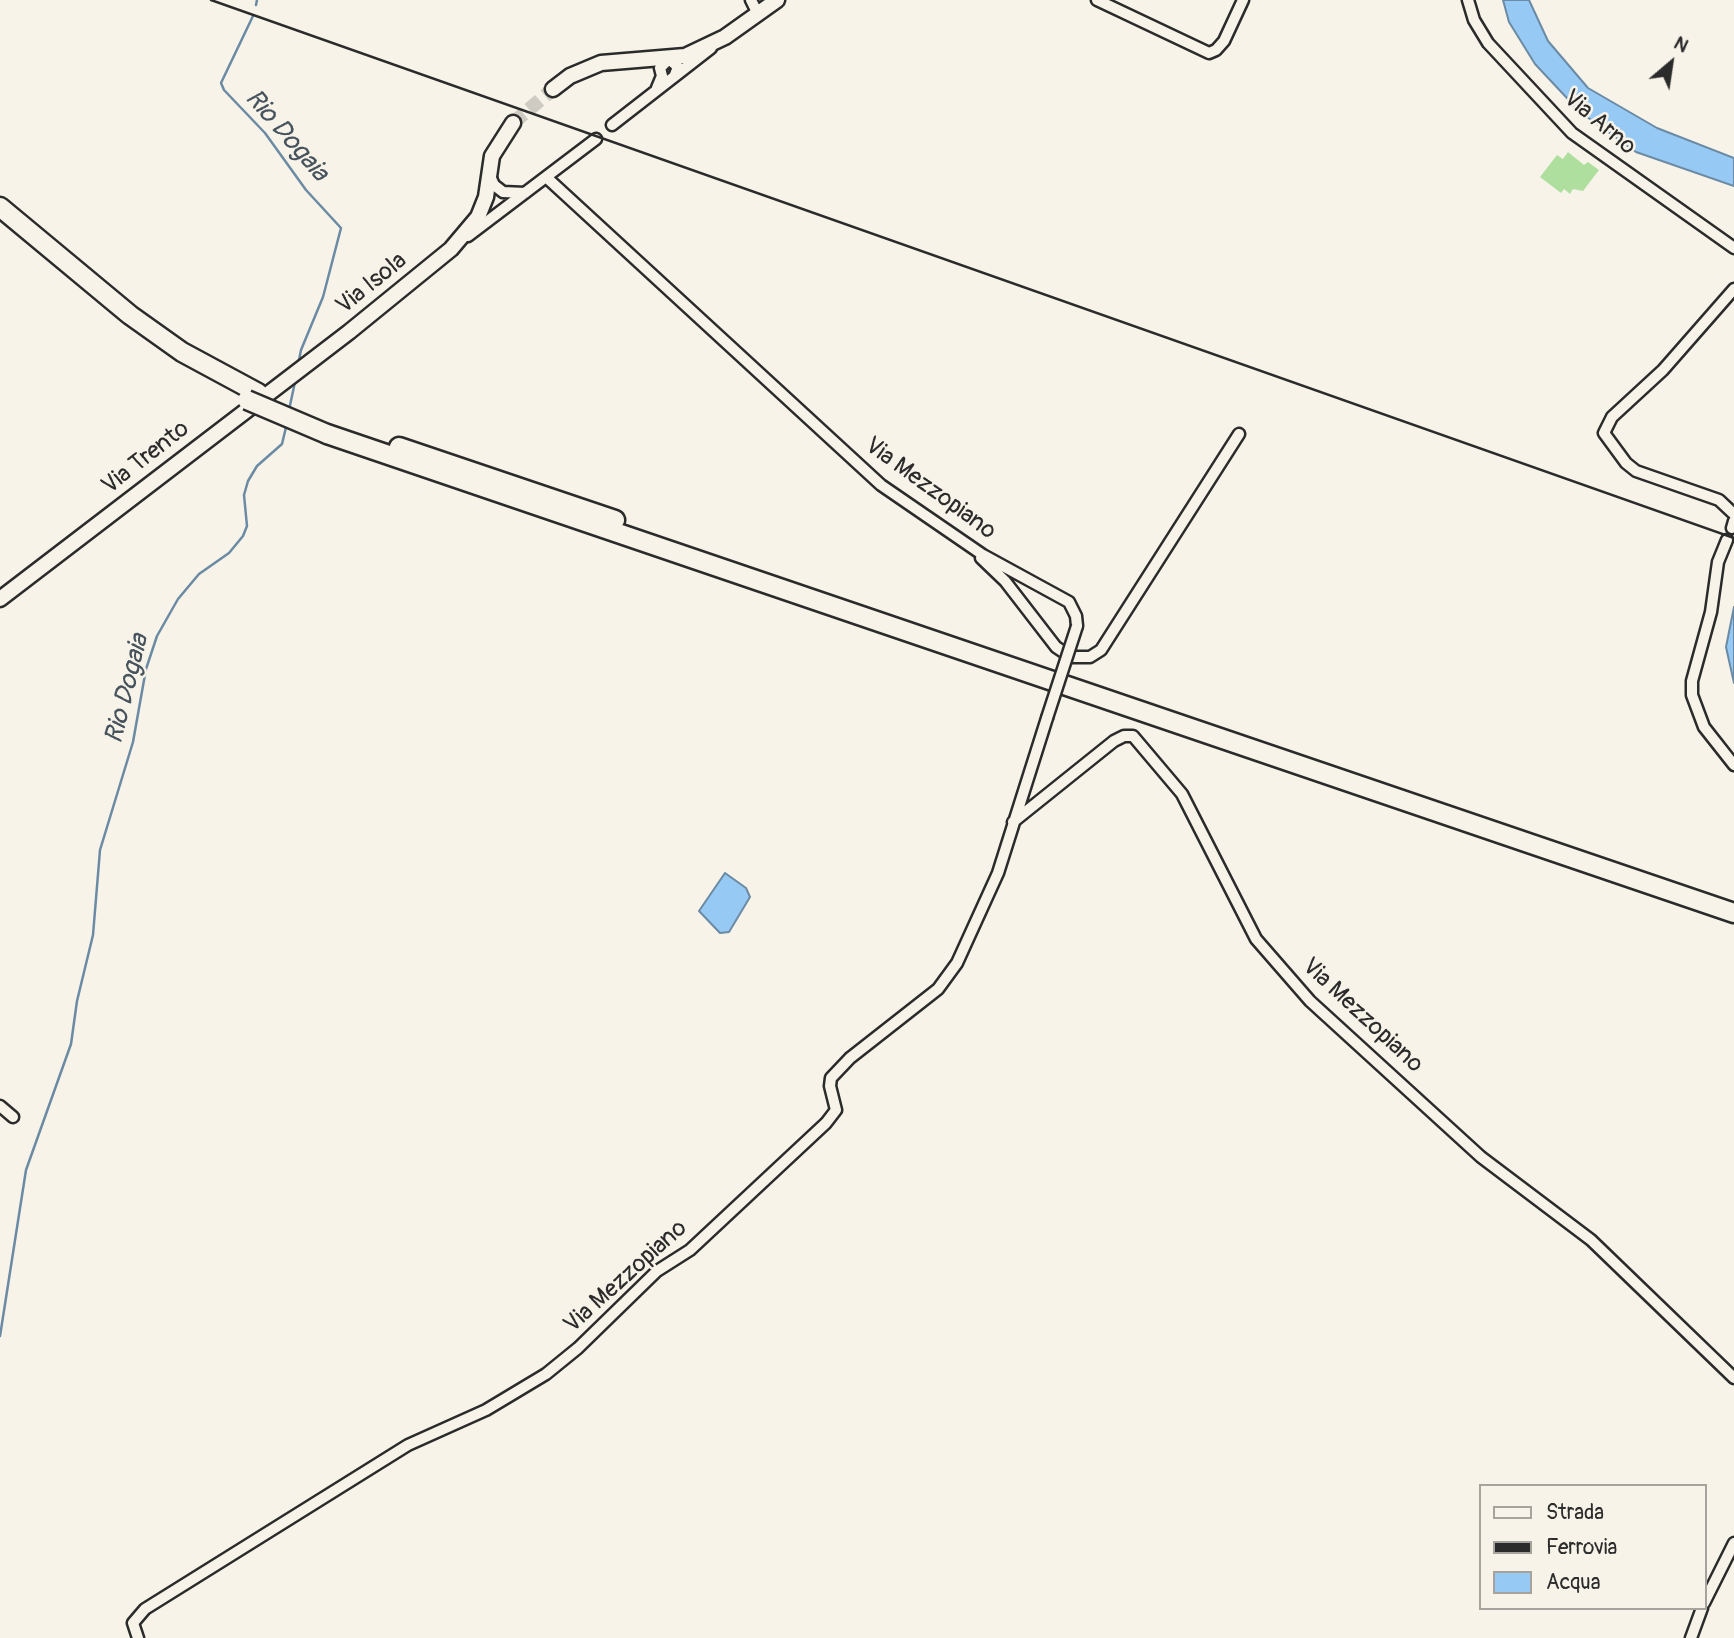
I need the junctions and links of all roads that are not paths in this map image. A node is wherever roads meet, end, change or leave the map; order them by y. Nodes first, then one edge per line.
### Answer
1 (751, 0) edge
2 (776, 0) edge
3 (1097, 0) edge
4 (1243, 0) edge
5 (1468, 0) edge
6 (758, 14) junction
7 (725, 37) junction
8 (669, 59) junction
9 (637, 60) junction
10 (667, 76) junction
11 (553, 89) tunnel mouth
12 (513, 123) tunnel mouth
13 (612, 125) dead end
14 (596, 139) dead end
15 (489, 170) junction
16 (546, 177) junction
17 (486, 197) junction
18 (508, 199) junction
19 (0, 207) edge
20 (0, 222) edge
21 (451, 248) junction
22 (1734, 248) edge
23 (1734, 289) edge
24 (321, 353) joint
25 (253, 396) junction
26 (329, 429) junction
27 (1239, 434) dead end
28 (1734, 514) edge
29 (1727, 540) dead end
30 (966, 543) junction
31 (0, 599) edge
32 (1734, 765) edge
33 (1013, 822) junction
34 (1734, 902) edge
35 (1734, 913) edge
36 (0, 1107) edge
37 (13, 1117) dead end
38 (1734, 1378) edge
39 (1734, 1544) edge
40 (1706, 1599) edge
41 (1701, 1610) edge
42 (138, 1638) edge
43 (1691, 1638) edge

1 - 6 street
2 - 6 street
3 - 4 street
5 - 22 street, Via Arno
6 - 7 street
7 - 8 street
7 - 10 street
8 - 9 street
8 - 10 street
8 - 10 street
9 - 10 street
9 - 11 street
10 - 13 street
12 - 15 street, Via Isola
14 - 16 street, Via Isola
15 - 17 street, Via Isola
15 - 18 street
16 - 18 street, Via Isola
16 - 30 street, Via Mezzopiano
17 - 18 street, Via Isola
17 - 18 street
17 - 21 street, Via Isola
18 - 21 street, Via Isola
19 - 25 highway
20 - 25 highway
21 - 24 street, Via Isola
23 - 28 street
24 - 31 street, Via Trento
25 - 26 highway, bridge
26 - 34 highway
26 - 35 highway
27 - 30 street
29 - 32 street
30 - 33 street, Via Mezzopiano, bridge
33 - 38 street, Via Mezzopiano
33 - 42 street, Via Mezzopiano
36 - 37 street
39 - 40 street
41 - 43 street

